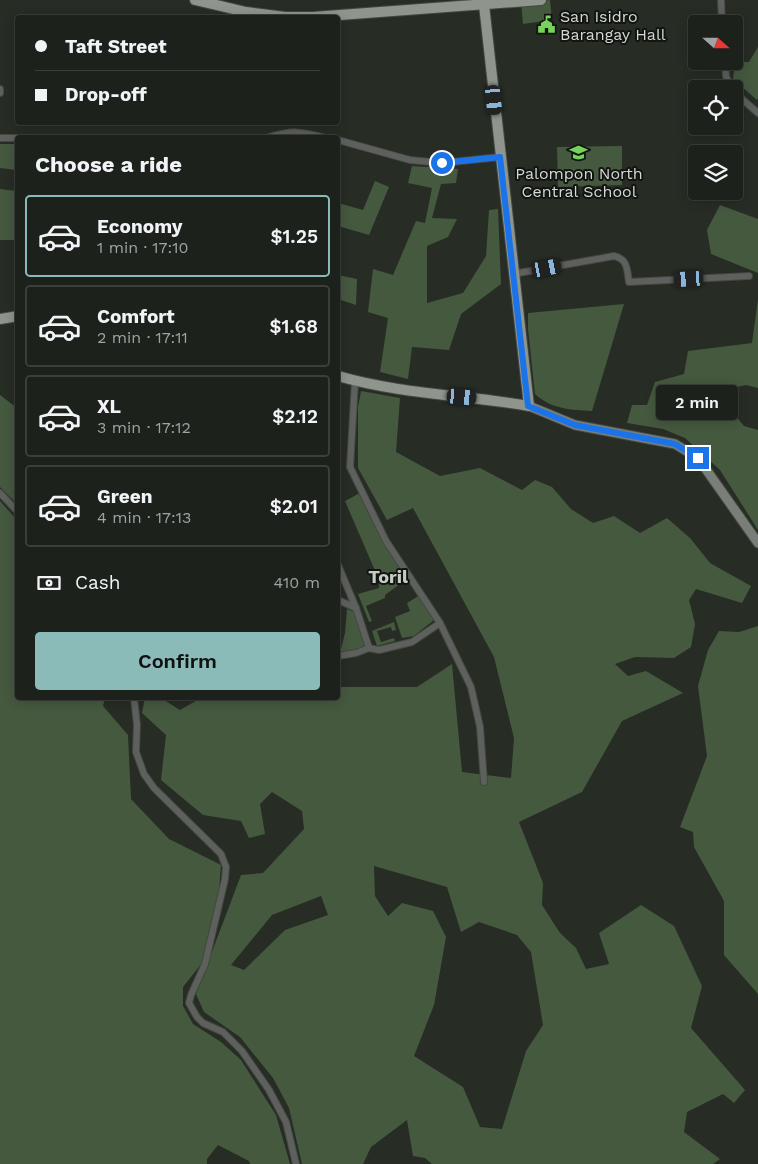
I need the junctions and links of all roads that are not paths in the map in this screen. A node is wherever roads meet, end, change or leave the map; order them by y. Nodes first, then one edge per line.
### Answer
1 (195, 0) edge
2 (541, 0) edge
3 (721, 0) edge
4 (483, 2) edge
5 (269, 15) edge
6 (328, 15) edge
7 (722, 15) edge
8 (0, 88) edge
9 (0, 93) edge
10 (743, 100) edge
11 (758, 113) edge
12 (275, 135) edge
13 (314, 135) edge
14 (0, 138) edge
15 (15, 138) edge
16 (340, 141) edge
17 (500, 157) junction
18 (514, 274) junction
19 (749, 276) dead end
20 (15, 316) edge
21 (0, 319) edge
22 (340, 377) edge
23 (355, 381) junction
24 (528, 406) junction
25 (0, 493) edge
26 (15, 509) edge
27 (758, 544) edge
28 (340, 570) edge
29 (340, 601) edge
30 (356, 608) junction
31 (440, 623) junction
32 (369, 648) junction
33 (340, 656) edge
34 (134, 700) edge
35 (484, 782) dead end
36 (296, 1164) edge

1 - 5 main road
2 - 4 main road
3 - 7 street
4 - 6 main road
4 - 17 main road
8 - 9 street
10 - 11 street
12 - 13 street
14 - 15 street
16 - 17 street
17 - 18 main road
18 - 19 street
18 - 24 main road
20 - 21 main road
22 - 23 main road
23 - 24 main road
23 - 31 street
24 - 27 main road
25 - 26 street
28 - 30 street
29 - 30 street
30 - 32 street
31 - 32 street
31 - 35 street
32 - 33 street
34 - 36 street

